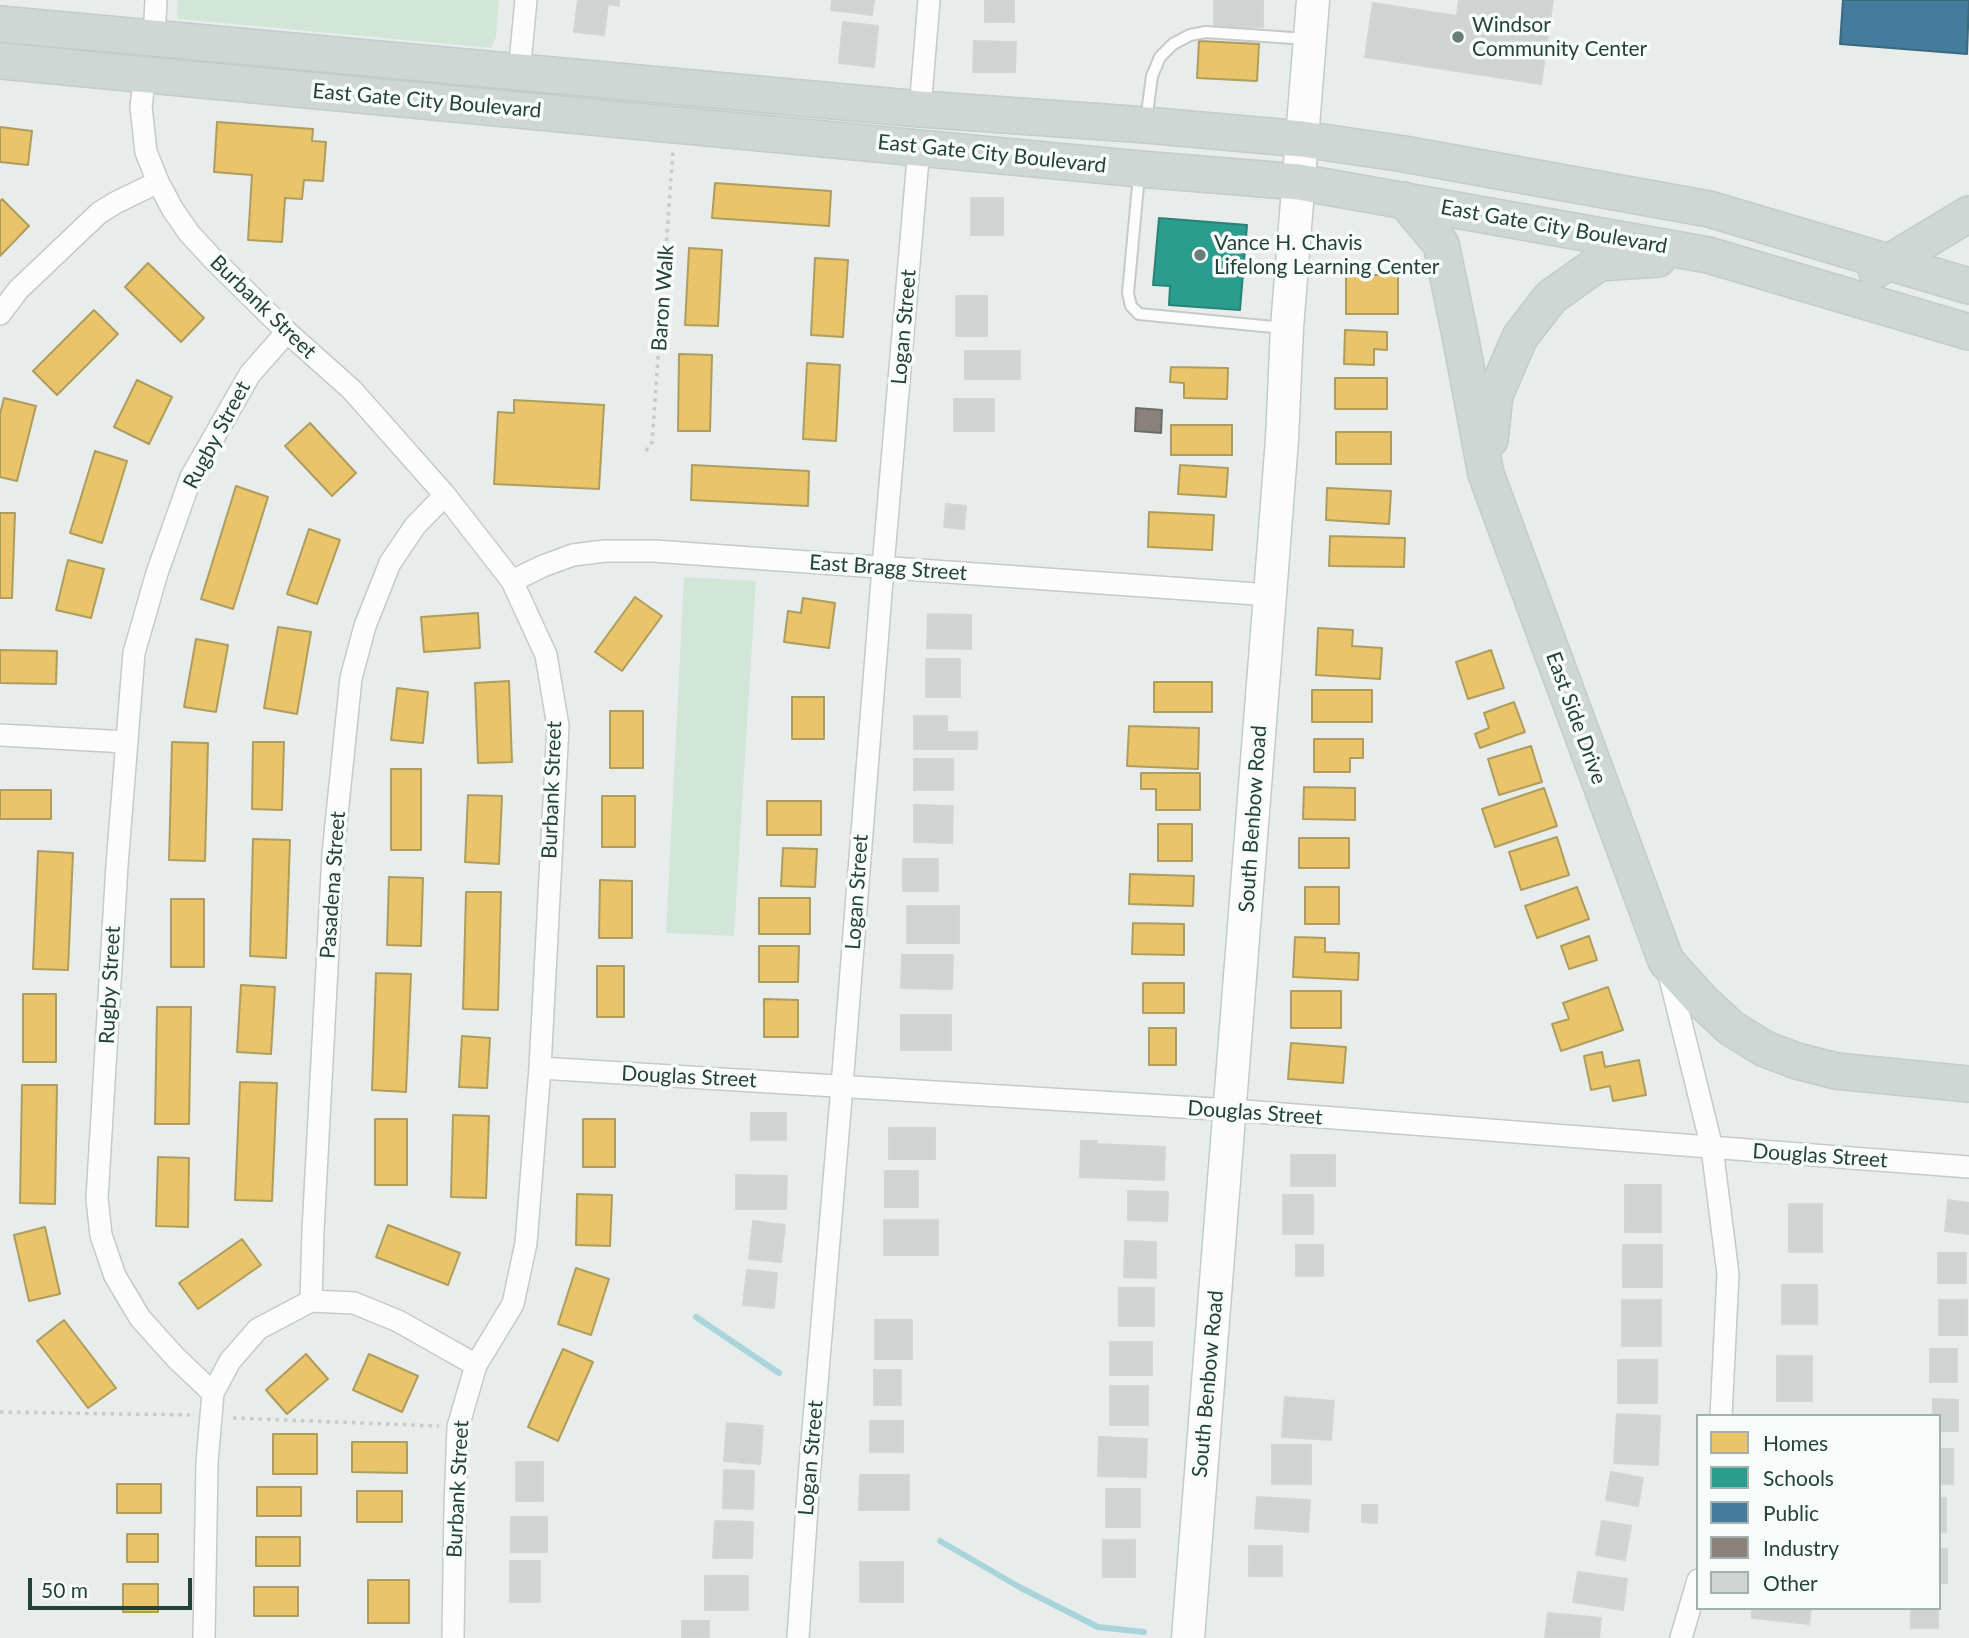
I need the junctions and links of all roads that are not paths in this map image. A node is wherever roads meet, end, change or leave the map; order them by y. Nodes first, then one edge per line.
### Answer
1 (156, 0) edge
2 (526, 0) edge
3 (929, 0) edge
4 (1313, 0) edge
5 (0, 24) edge
6 (154, 38) junction
7 (1310, 39) junction
8 (0, 61) edge
9 (519, 73) junction
10 (145, 74) junction
11 (920, 109) junction
12 (1146, 125) junction
13 (1302, 139) junction
14 (919, 147) junction
15 (1140, 169) junction
16 (158, 182) junction
17 (1299, 182) junction
18 (1404, 200) junction
19 (1969, 214) edge
20 (1707, 255) junction
21 (1890, 262) junction
22 (1969, 286) edge
23 (1841, 293) junction
24 (0, 314) edge
25 (1287, 328) junction
26 (287, 332) junction
27 (1969, 332) edge
28 (1486, 474) junction
29 (445, 495) junction
30 (883, 567) junction
31 (512, 581) junction
32 (1270, 595) junction
33 (0, 735) edge
34 (126, 742) junction
35 (1666, 961) junction
36 (540, 1068) junction
37 (1969, 1084) edge
38 (842, 1086) junction
39 (1231, 1110) junction
40 (1712, 1148) junction
41 (1969, 1167) edge
42 (311, 1301) junction
43 (476, 1365) junction
44 (213, 1393) junction
45 (1721, 1414) edge
46 (1696, 1587) edge
47 (204, 1638) edge
48 (453, 1638) edge
49 (798, 1638) edge
50 (1188, 1638) edge
51 (1681, 1638) edge

1 - 6 street
2 - 9 street
3 - 11 street
4 - 7 main road, South Benbow Road
5 - 6 main road, East Gate City Boulevard
6 - 9 main road, East Gate City Boulevard
7 - 12 lane
7 - 13 main road, South Benbow Road
8 - 10 main road, East Gate City Boulevard
9 - 11 main road, East Gate City Boulevard
10 - 14 main road, East Gate City Boulevard
10 - 16 street, Burbank Street
11 - 12 main road, East Gate City Boulevard
12 - 13 main road, East Gate City Boulevard
13 - 17 main road, South Benbow Road
13 - 21 main road, East Gate City Boulevard
14 - 15 main road, East Gate City Boulevard
14 - 30 street, Logan Street
15 - 17 main road, East Gate City Boulevard
15 - 25 lane
16 - 24 street
16 - 26 street, Burbank Street
17 - 18 main road, East Gate City Boulevard
17 - 25 main road, South Benbow Road
18 - 20 main road, East Gate City Boulevard
18 - 28 main road, East Side Drive
19 - 21 main road
20 - 23 main road, East Gate City Boulevard
20 - 28 main road
21 - 22 main road, East Gate City Boulevard
21 - 23 main road
23 - 27 main road, East Gate City Boulevard
25 - 32 main road, South Benbow Road
26 - 29 street, Burbank Street
26 - 34 street, Rugby Street
28 - 35 main road, East Side Drive
29 - 31 street, Burbank Street
29 - 42 street, Pasadena Street
30 - 31 street, East Bragg Street
30 - 32 street, East Bragg Street
30 - 38 street, Logan Street
31 - 36 street, Burbank Street
32 - 39 main road, South Benbow Road
33 - 34 street
34 - 44 street, Rugby Street
35 - 37 main road, East Side Drive
35 - 40 street, East Side Drive
36 - 38 street, Douglas Street
36 - 43 street, Burbank Street
38 - 39 street, Douglas Street
38 - 49 street, Logan Street
39 - 40 street, Douglas Street
39 - 50 main road, South Benbow Road
40 - 41 street, Douglas Street
40 - 45 street, East Side Drive
42 - 43 street
42 - 44 street
43 - 48 street, Burbank Street
44 - 47 street
46 - 51 street

